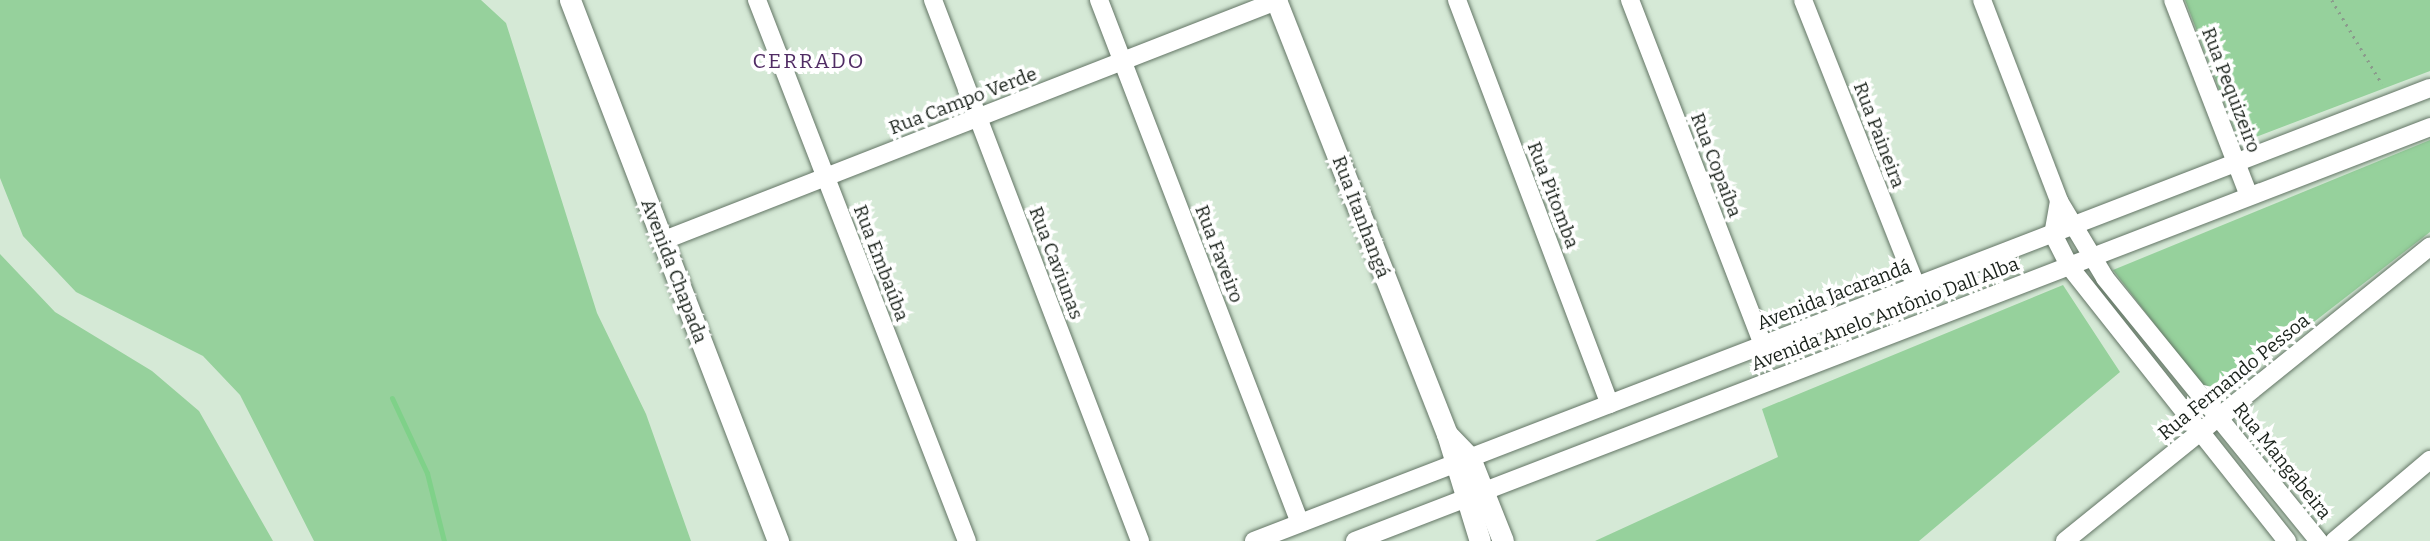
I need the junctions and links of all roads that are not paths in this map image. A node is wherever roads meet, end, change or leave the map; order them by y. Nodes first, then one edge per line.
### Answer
1 (570, 0) edge
2 (757, 0) edge
3 (933, 0) edge
4 (1099, 0) edge
5 (1277, 0) edge
6 (1457, 0) edge
7 (1630, 0) edge
8 (1803, 0) edge
9 (1982, 0) edge
10 (2173, 0) edge
11 (1122, 61) junction
12 (2430, 88) edge
13 (978, 118) junction
14 (2430, 127) edge
15 (2236, 162) junction
16 (826, 177) junction
17 (2249, 196) junction
18 (2059, 201) junction
19 (2076, 226) junction
20 (2053, 234) junction
21 (662, 241) junction
22 (2430, 246) edge
23 (2092, 257) junction
24 (2069, 266) junction
25 (1916, 286) junction
26 (1763, 345) junction
27 (1610, 404) junction
28 (2219, 417) junction
29 (2198, 434) junction
30 (2430, 460) edge
31 (1461, 461) junction
32 (1474, 495) junction
33 (1300, 523) junction
34 (778, 541) edge
35 (967, 541) edge
36 (1140, 541) edge
37 (1254, 541) edge
38 (1355, 541) edge
39 (1480, 541) edge
40 (1503, 541) edge
41 (2065, 541) edge
42 (2287, 541) edge
43 (2319, 541) edge
44 (2334, 541) edge

1 - 21 street, Avenida Chapada
2 - 16 street, Rua Embaúba
3 - 13 street, Rua Caviunas
4 - 11 street, Rua Faveiro
5 - 11 street, Rua Campo Verde
5 - 31 street, Rua Itanhangá
6 - 27 street, Rua Pitomba
7 - 26 street, Rua Copaíba
8 - 25 street, Rua Paineira
9 - 18 street
10 - 15 street, Rua Pequizeiro
11 - 13 street, Rua Campo Verde
11 - 33 street, Rua Faveiro
12 - 15 street, Avenida Jacarandá
13 - 16 street, Rua Campo Verde
13 - 36 street, Rua Caviunas
14 - 17 street, Avenida Anelo Antônio Dall Alba
15 - 17 street, Rua Pequizeiro
15 - 19 street, Avenida Jacarandá
16 - 21 street, Rua Campo Verde
16 - 35 street, Rua Embaúba
17 - 23 street, Avenida Anelo Antônio Dall Alba
18 - 19 street, Rua Mangabeira
18 - 20 street
19 - 20 street, Avenida Jacarandá
19 - 23 street, Rua Mangabeira
20 - 24 street
20 - 25 street, Avenida Jacarandá
21 - 34 street, Avenida Chapada
22 - 28 street, Rua Fernando Pessoa
23 - 24 street, Avenida Anelo Antônio Dall Alba
23 - 28 street, Rua Mangabeira
24 - 29 street
24 - 32 street, Avenida Anelo Antônio Dall Alba
25 - 26 street, Avenida Jacarandá
26 - 27 street, Avenida Jacarandá
27 - 31 street, Avenida Jacarandá
28 - 29 street, Rua Fernando Pessoa
28 - 43 street, Rua Mangabeira
29 - 41 street, Rua Fernando Pessoa
29 - 42 street
30 - 44 street
31 - 32 street, Rua Itanhangá
31 - 33 street, Avenida Jacarandá
32 - 38 street, Avenida Anelo Antônio Dall Alba
32 - 39 street, Rua Itanhangá
32 - 40 street, Rua Itanhangá
33 - 37 street, Avenida Jacarandá

